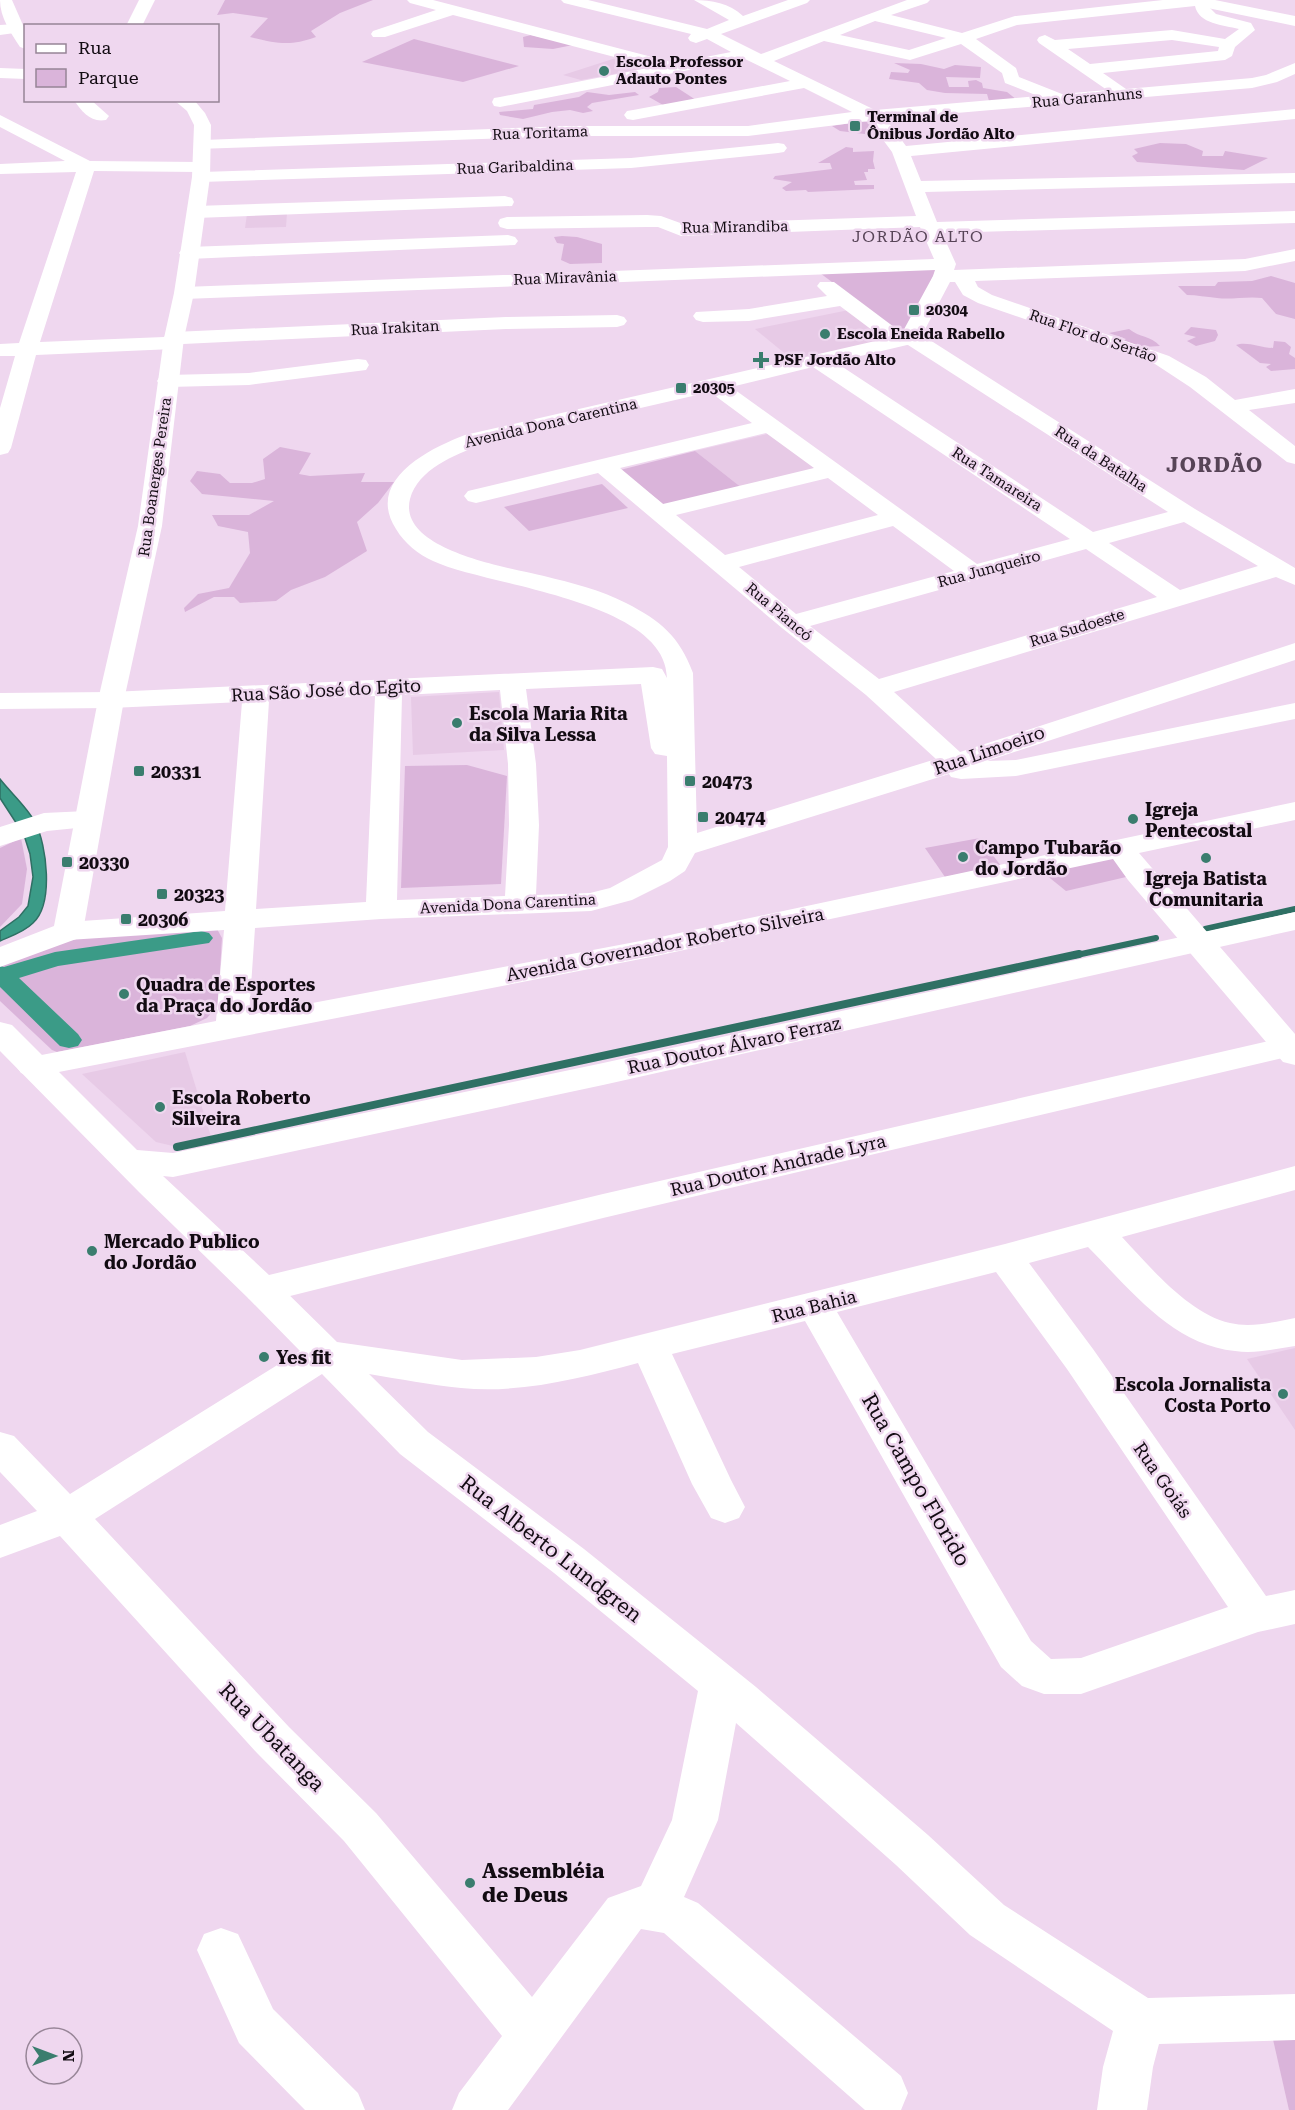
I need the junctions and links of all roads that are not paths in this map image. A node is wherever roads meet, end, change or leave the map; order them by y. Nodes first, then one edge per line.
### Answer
1 (4, 0) edge
2 (147, 0) edge
3 (415, 0) edge
4 (569, 0) edge
5 (702, 0) edge
6 (802, 0) edge
7 (922, 0) edge
8 (1242, 0) edge
9 (1198, 3) edge
10 (452, 10) junction
11 (1295, 11) edge
12 (1016, 14) junction
13 (874, 16) junction
14 (486, 20) junction
15 (1295, 21) edge
16 (135, 24) edge
17 (736, 24) junction
18 (8, 29) edge
19 (457, 29) dead end
20 (1165, 30) dead end
21 (379, 34) dead end
22 (708, 34) junction
23 (824, 36) junction
24 (964, 38) junction
25 (24, 42) edge
26 (686, 42) dead end
27 (1228, 44) junction
28 (1053, 45) junction
29 (664, 50) dead end
30 (755, 56) junction
31 (641, 58) junction
32 (672, 67) junction
33 (1089, 69) junction
34 (0, 73) edge
35 (24, 74) edge
36 (1291, 74) edge
37 (806, 83) junction
38 (1124, 95) junction
39 (1072, 100) junction
40 (84, 102) edge
41 (186, 102) edge
42 (1295, 114) edge
43 (100, 116) dead end
44 (0, 120) edge
45 (370, 122) dead end
46 (313, 123) dead end
47 (543, 132) junction
48 (567, 132) junction
49 (810, 132) junction
50 (502, 135) junction
51 (850, 136) dead end
52 (885, 137) junction
53 (399, 138) junction
54 (208, 145) junction
55 (87, 166) junction
56 (501, 167) junction
57 (0, 169) edge
58 (1295, 178) edge
59 (915, 187) junction
60 (506, 202) junction
61 (196, 212) junction
62 (1295, 217) edge
63 (928, 225) junction
64 (508, 232) junction
65 (189, 253) junction
66 (1295, 255) edge
67 (804, 270) junction
68 (950, 272) junction
69 (507, 281) junction
70 (184, 293) junction
71 (845, 299) junction
72 (703, 316) dead end
73 (617, 321) dead end
74 (506, 323) junction
75 (905, 339) junction
76 (173, 341) junction
77 (27, 349) junction
78 (0, 350) edge
79 (818, 362) junction
80 (358, 365) dead end
81 (168, 381) junction
82 (715, 385) junction
83 (1295, 396) edge
84 (1230, 407) junction
85 (770, 425) junction
86 (0, 445) edge
87 (1295, 457) edge
88 (603, 466) junction
89 (833, 470) junction
90 (476, 496) dead end
91 (659, 512) junction
92 (1187, 514) junction
93 (898, 517) junction
94 (1093, 541) junction
95 (722, 564) junction
96 (973, 573) junction
97 (1287, 573) edge
98 (1176, 598) junction
99 (791, 624) junction
100 (1295, 651) edge
101 (512, 682) junction
102 (389, 687) junction
103 (875, 689) junction
104 (256, 693) junction
105 (111, 700) junction
106 (0, 701) edge
107 (1295, 711) edge
108 (954, 761) junction
109 (929, 771) junction
110 (682, 793) junction
111 (1295, 811) edge
112 (87, 820) junction
113 (5, 835) edge
114 (683, 847) junction
115 (1120, 847) junction
116 (520, 905) junction
117 (381, 910) junction
118 (239, 918) junction
119 (1295, 921) edge
120 (68, 931) junction
121 (1197, 942) junction
122 (0, 958) edge
123 (232, 1027) junction
124 (0, 1032) edge
125 (1292, 1049) edge
126 (33, 1066) junction
127 (162, 1175) junction
128 (1295, 1178) edge
129 (1095, 1232) junction
130 (1005, 1257) junction
131 (262, 1290) junction
132 (815, 1306) junction
133 (1295, 1332) edge
134 (650, 1347) junction
135 (326, 1354) junction
136 (0, 1447) edge
137 (725, 1507) dead end
138 (67, 1516) junction
139 (0, 1542) edge
140 (1275, 1611) edge
141 (721, 1685) junction
142 (645, 1907) junction
143 (221, 1950) dead end
144 (1295, 2017) edge
145 (1142, 2021) junction
146 (533, 2036) junction
147 (883, 2093) dead end
148 (340, 2110) edge
149 (477, 2110) edge
150 (1122, 2110) edge

1 - 18 main road
2 - 16 main road
3 - 10 main road
4 - 22 main road
5 - 17 main road
6 - 17 main road
7 - 13 main road
8 - 11 main road
9 - 12 main road
9 - 15 main road
9 - 20 main road
9 - 27 main road
10 - 14 main road
10 - 21 main road
12 - 24 main road
12 - 28 main road
13 - 23 main road
13 - 24 main road
14 - 19 main road
14 - 31 main road
17 - 22 main road
18 - 25 main road
22 - 26 main road
22 - 30 main road
23 - 24 main road
23 - 30 main road
24 - 39 main road
27 - 28 main road
27 - 33 main road
28 - 33 main road
29 - 31 main road
30 - 32 main road
30 - 37 main road
31 - 32 main road
32 - 47 main road
33 - 38 main road
34 - 35 main road
36 - 38 main road, Rua Garanhuns
37 - 48 main road
37 - 52 main road
38 - 39 main road, Rua Garanhuns
39 - 52 main road, Rua Garanhuns
40 - 43 main road
41 - 54 main road
42 - 52 main road
44 - 55 main road
45 - 53 main road
46 - 54 main road
47 - 48 main road, Rua Toritama
47 - 50 main road, Rua Toritama
48 - 49 main road, Rua Toritama
49 - 51 main road
49 - 52 main road, Rua Toritama
49 - 56 main road, Rua Garibaldina
50 - 53 main road, Rua Toritama
50 - 56 main road
52 - 59 main road
53 - 54 main road, Rua Toritama
54 - 55 main road
54 - 56 main road, Rua Garibaldina
54 - 61 main road, Rua Boanerges Pereira
55 - 57 main road
55 - 77 main road
56 - 60 main road
58 - 59 main road
59 - 63 main road
60 - 61 main road
60 - 64 main road
61 - 65 main road, Rua Boanerges Pereira
62 - 63 main road, Rua Mirandiba
63 - 64 main road, Rua Mirandiba
63 - 68 main road
64 - 65 main road, Rua Mirandiba
64 - 69 main road
65 - 70 main road, Rua Boanerges Pereira
66 - 68 main road, Rua Miravânia
67 - 68 main road, Rua Miravânia
67 - 69 main road, Rua Miravânia
67 - 71 main road, Rua da Batalha
68 - 75 main road
68 - 84 main road, Rua Flor do Sertão
69 - 70 main road, Rua Miravânia
69 - 74 main road
70 - 76 main road, Rua Boanerges Pereira
71 - 72 main road
71 - 75 main road, Rua da Batalha
73 - 74 main road, Rua Irakitan
74 - 76 main road, Rua Irakitan
75 - 79 main road, Avenida Dona Carentina
75 - 92 main road, Rua da Batalha
76 - 77 main road, Rua Irakitan
76 - 81 main road, Rua Boanerges Pereira
77 - 78 main road, Rua Irakitan
77 - 86 main road
79 - 82 main road, Avenida Dona Carentina
79 - 94 main road, Rua Tamareira
80 - 81 main road
81 - 105 main road, Rua Boanerges Pereira
82 - 85 main road
82 - 110 main road, Avenida Dona Carentina
83 - 84 main road
84 - 87 main road, Rua Flor do Sertão
85 - 88 main road
85 - 89 main road
88 - 90 main road
88 - 91 main road, Rua Piancó
89 - 91 main road
89 - 93 main road
91 - 95 main road, Rua Piancó
92 - 94 main road, Rua Junqueiro
92 - 97 main road, Rua da Batalha
93 - 95 main road
93 - 96 main road
94 - 96 main road, Rua Junqueiro
94 - 98 main road, Rua Tamareira
95 - 99 main road, Rua Piancó
96 - 99 main road, Rua Junqueiro
97 - 98 main road, Rua Sudoeste
98 - 103 main road, Rua Sudoeste
99 - 103 main road, Rua Piancó
100 - 108 main road, Rua Limoeiro
101 - 102 main road, Rua São José do Egito
101 - 110 main road, Rua São José do Egito
101 - 116 main road
102 - 104 main road, Rua São José do Egito
102 - 117 main road
103 - 108 main road, Rua Piancó
104 - 105 main road, Rua São José do Egito
104 - 118 main road
105 - 106 main road, Rua São José do Egito
105 - 112 main road, Rua Boanerges Pereira
107 - 109 main road
108 - 109 main road, Rua Limoeiro
109 - 114 main road, Rua Limoeiro
110 - 114 main road, Avenida Dona Carentina
111 - 115 main road, Avenida Governador Roberto Silveira
112 - 113 main road
112 - 120 main road, Rua Boanerges Pereira
114 - 116 main road, Avenida Dona Carentina
115 - 121 main road
115 - 123 main road, Avenida Governador Roberto Silveira
116 - 117 main road, Avenida Dona Carentina
117 - 118 main road, Avenida Dona Carentina
118 - 120 main road, Avenida Dona Carentina
118 - 123 main road
119 - 121 main road, Rua Doutor Álvaro Ferraz
120 - 122 main road, Avenida Dona Carentina
121 - 125 main road
121 - 127 main road, Rua Doutor Álvaro Ferraz
123 - 126 main road, Avenida Governador Roberto Silveira
124 - 126 main road, Rua Alberto Lundgren
125 - 131 main road, Rua Doutor Andrade Lyra
126 - 127 main road, Rua Alberto Lundgren
127 - 131 main road, Rua Alberto Lundgren
128 - 129 main road, Rua Bahia
129 - 130 main road, Rua Bahia
129 - 133 main road
130 - 132 main road, Rua Bahia
130 - 140 main road, Rua Goiás
131 - 135 main road, Rua Alberto Lundgren
132 - 134 main road, Rua Bahia
132 - 140 main road, Rua Campo Florido
134 - 135 main road, Rua Bahia
134 - 137 main road
135 - 138 main road
135 - 141 main road, Rua Alberto Lundgren
136 - 138 main road, Rua Ubatanga
138 - 139 main road
138 - 146 main road, Rua Ubatanga
141 - 142 main road
141 - 145 main road, Rua Alberto Lundgren
142 - 146 main road
142 - 147 main road
143 - 148 main road
144 - 145 main road
145 - 150 main road
146 - 149 main road

